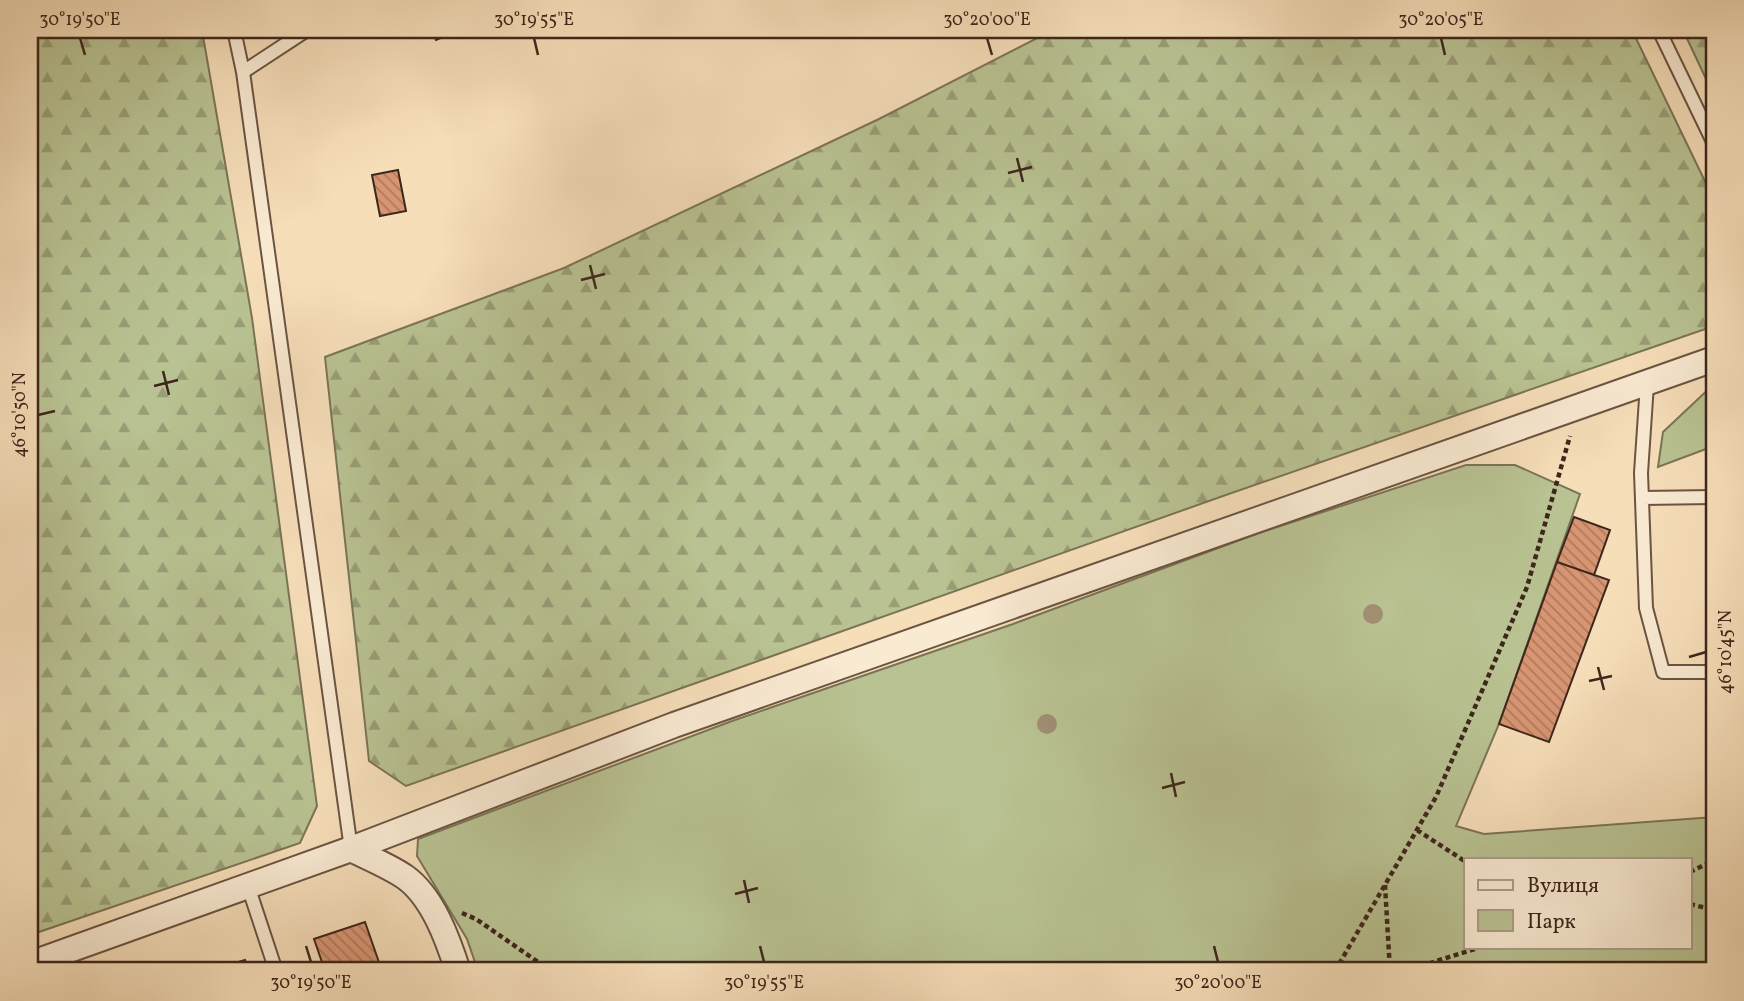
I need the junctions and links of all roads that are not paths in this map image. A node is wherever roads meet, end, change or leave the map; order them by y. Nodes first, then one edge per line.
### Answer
1 (234, 30) edge
2 (307, 30) edge
3 (1659, 30) edge
4 (243, 72) junction
5 (1714, 144) edge
6 (1714, 359) edge
7 (1647, 384) junction
8 (1714, 497) edge
9 (1642, 498) junction
10 (1714, 672) edge
11 (351, 849) junction
12 (248, 886) junction
13 (30, 964) edge
14 (276, 971) edge
15 (458, 971) edge

1 - 4 lane
2 - 4 lane
3 - 5 lane
4 - 11 lane
6 - 7 street
7 - 9 lane
7 - 11 street
8 - 9 lane
9 - 10 lane
11 - 12 street
11 - 15 street
12 - 13 street
12 - 14 lane

